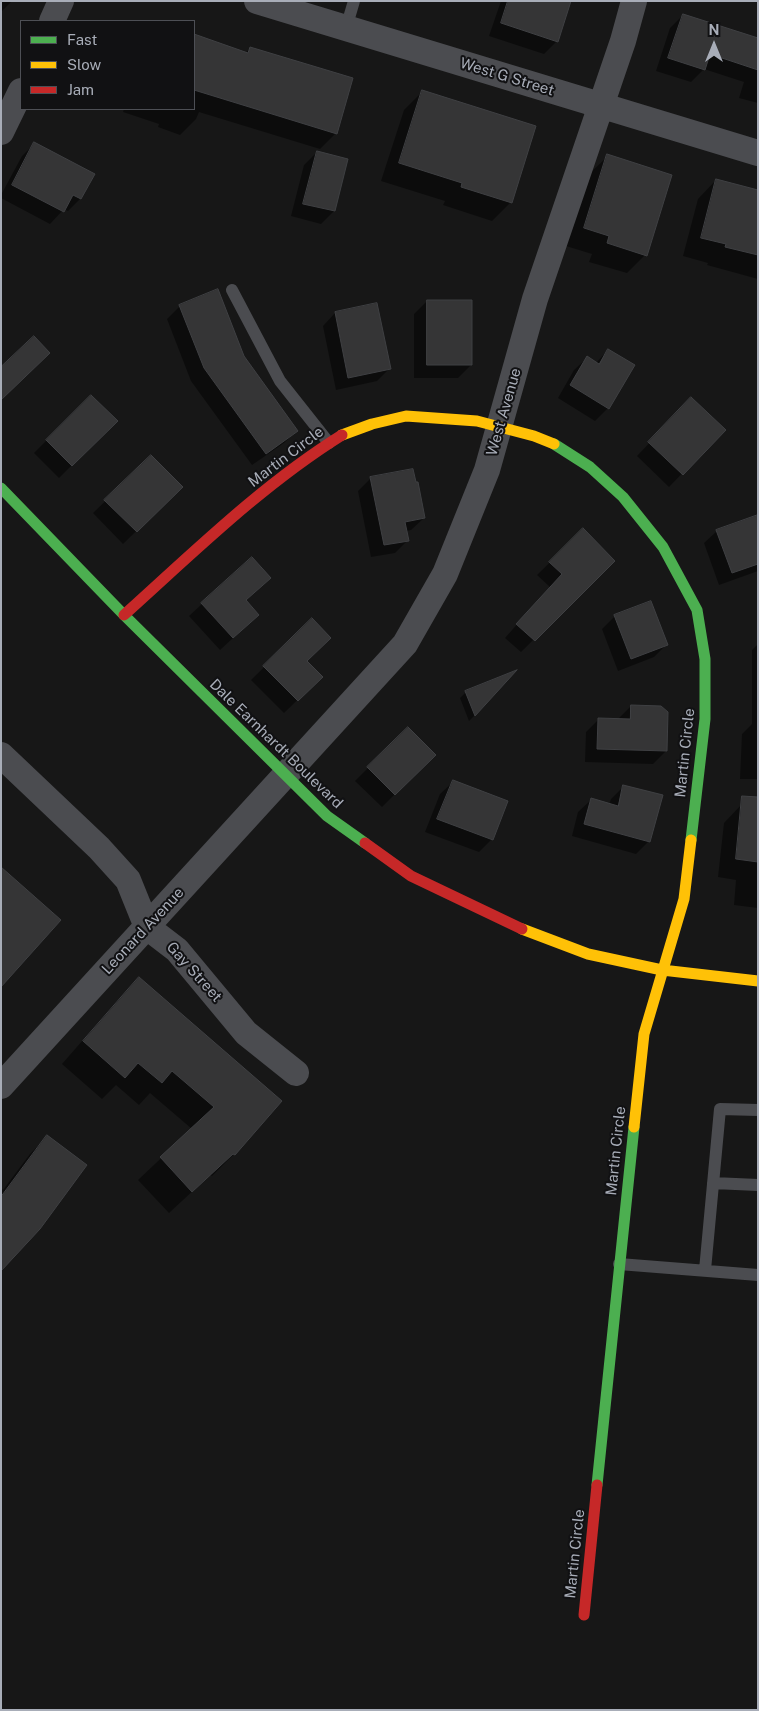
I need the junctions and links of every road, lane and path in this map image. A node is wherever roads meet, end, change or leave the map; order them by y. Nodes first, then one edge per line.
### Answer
1 (60, 1) edge
2 (257, 1) edge
3 (354, 1) edge
4 (634, 1) edge
5 (52, 20) edge
6 (346, 28) junction
7 (20, 93) edge
8 (600, 105) junction
9 (1, 132) edge
10 (758, 153) edge
11 (232, 290) dead end
12 (500, 428) junction
13 (329, 443) junction
14 (1, 488) edge
15 (124, 615) junction
16 (1, 755) edge
17 (285, 776) junction
18 (147, 927) junction
19 (662, 970) junction
20 (758, 982) edge
21 (296, 1073) dead end
22 (1, 1086) edge
23 (758, 1110) edge
24 (713, 1183) junction
25 (758, 1185) edge
26 (619, 1264) junction
27 (705, 1270) junction
28 (758, 1274) edge
29 (584, 1615) dead end

1 - 5 street
2 - 6 street, West G Street
3 - 6 lane
4 - 8 street, West Avenue
6 - 8 street, West G Street
7 - 9 street
8 - 10 street, West G Street
8 - 12 street, West Avenue
11 - 13 lane
12 - 13 street, Martin Circle
12 - 17 street, West Avenue
12 - 19 street, Martin Circle
13 - 15 street, Martin Circle
14 - 15 street, Dale Earnhardt Boulevard
15 - 17 street, Dale Earnhardt Boulevard
16 - 18 street
17 - 18 street, Leonard Avenue
17 - 19 street, Dale Earnhardt Boulevard
18 - 21 street, Gay Street
18 - 22 street, Leonard Avenue
19 - 20 street, Dale Earnhardt Boulevard
19 - 26 street, Martin Circle
23 - 24 lane
24 - 25 lane
24 - 27 lane
26 - 27 lane
26 - 29 street, Martin Circle
27 - 28 lane

